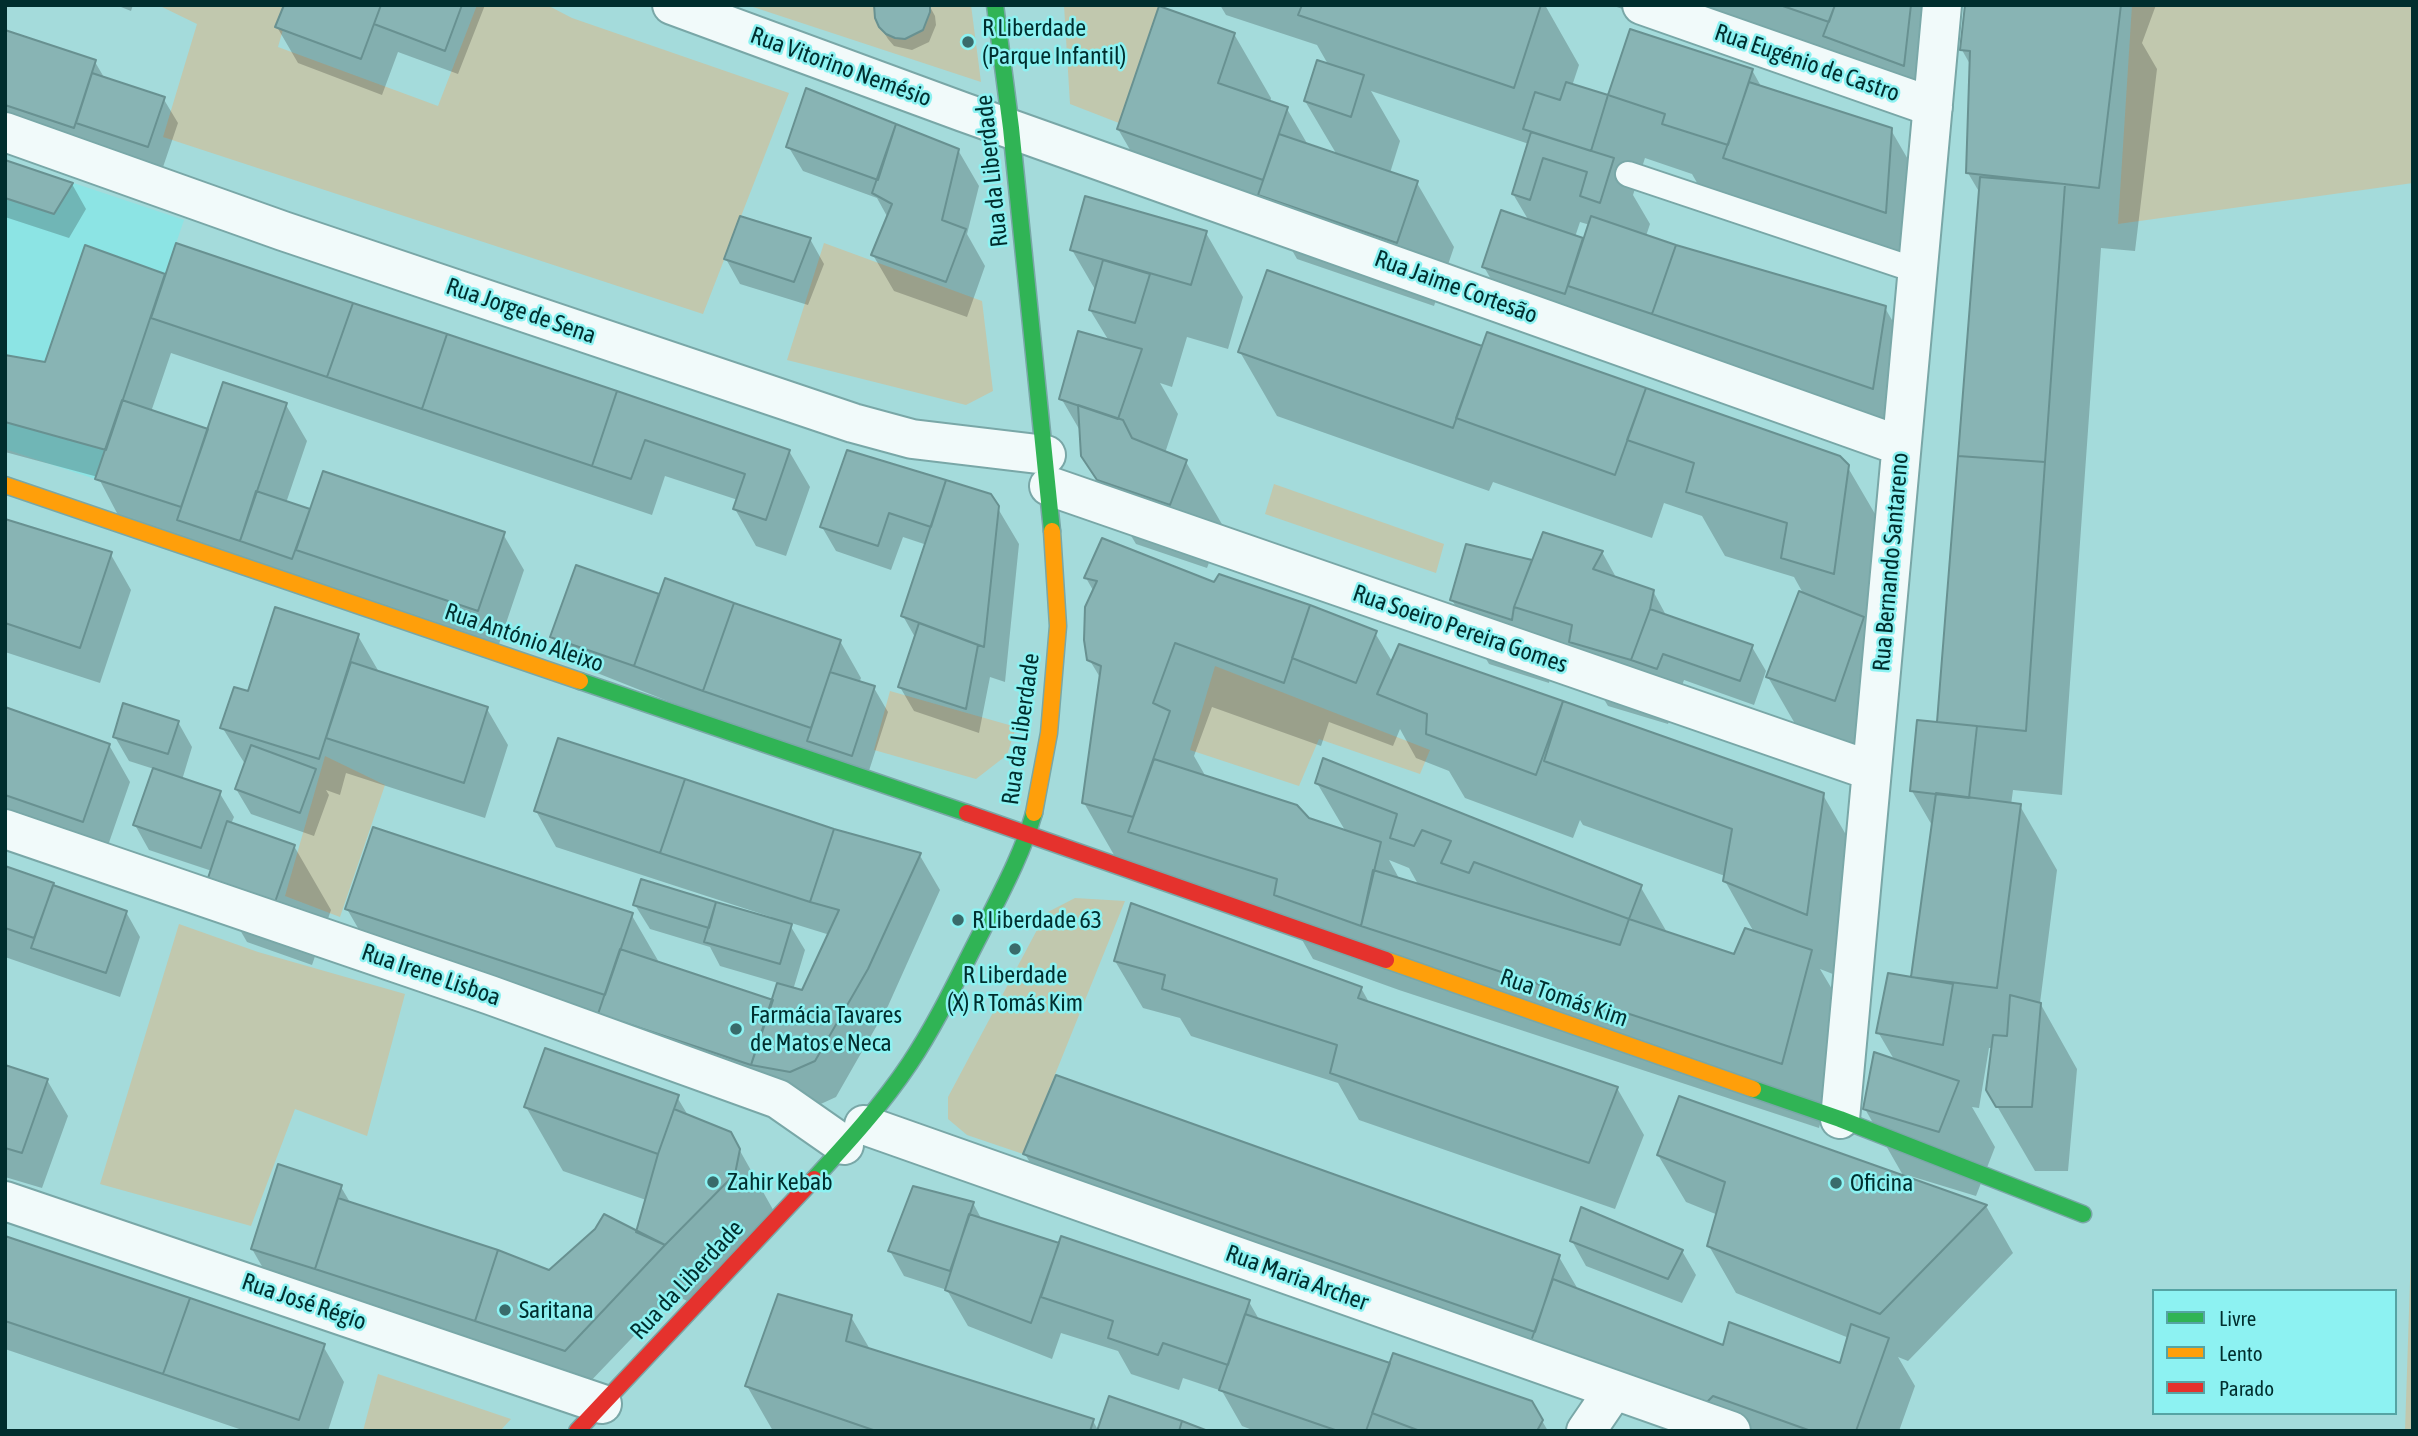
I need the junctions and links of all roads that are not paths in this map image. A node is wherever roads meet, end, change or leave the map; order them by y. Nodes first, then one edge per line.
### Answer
1 (672, 5) edge
2 (995, 5) edge
3 (1642, 5) edge
4 (1942, 5) edge
5 (1933, 107) junction
6 (1011, 128) junction
7 (5, 132) edge
8 (1628, 174) dead end
9 (1918, 271) junction
10 (1902, 446) junction
11 (1047, 471) junction
12 (5, 485) edge
13 (1871, 771) junction
14 (5, 829) edge
15 (1028, 834) junction
16 (1840, 1119) junction
17 (854, 1135) junction
18 (5, 1200) edge
19 (2083, 1214) dead end
20 (1614, 1390) junction
21 (589, 1418) edge
22 (1586, 1431) edge
23 (1731, 1431) edge

1 - 6 street, Rua Vitorino Nemésio
2 - 6 street, Rua da Liberdade
3 - 5 street, Rua Eugénio de Castro
4 - 5 street, Rua Bernando Santareno
5 - 9 street, Rua Bernando Santareno
6 - 10 street, Rua Jaime Cortesão
6 - 11 street, Rua da Liberdade
7 - 11 street, Rua Jorge de Sena
8 - 9 lane
9 - 10 street, Rua Bernando Santareno
10 - 13 street, Rua Bernando Santareno
11 - 13 street, Rua Soeiro Pereira Gomes
11 - 15 street, Rua da Liberdade
12 - 15 street, Rua António Aleixo
13 - 16 street, Rua Bernando Santareno
14 - 17 street, Rua Irene Lisboa
15 - 16 street, Rua Tomás Kim
15 - 17 street, Rua da Liberdade
16 - 19 street, Rua Tomás Kim
17 - 20 street, Rua Maria Archer
17 - 21 street, Rua da Liberdade
18 - 21 street, Rua José Régio
20 - 22 street
20 - 23 street, Rua Maria Archer

